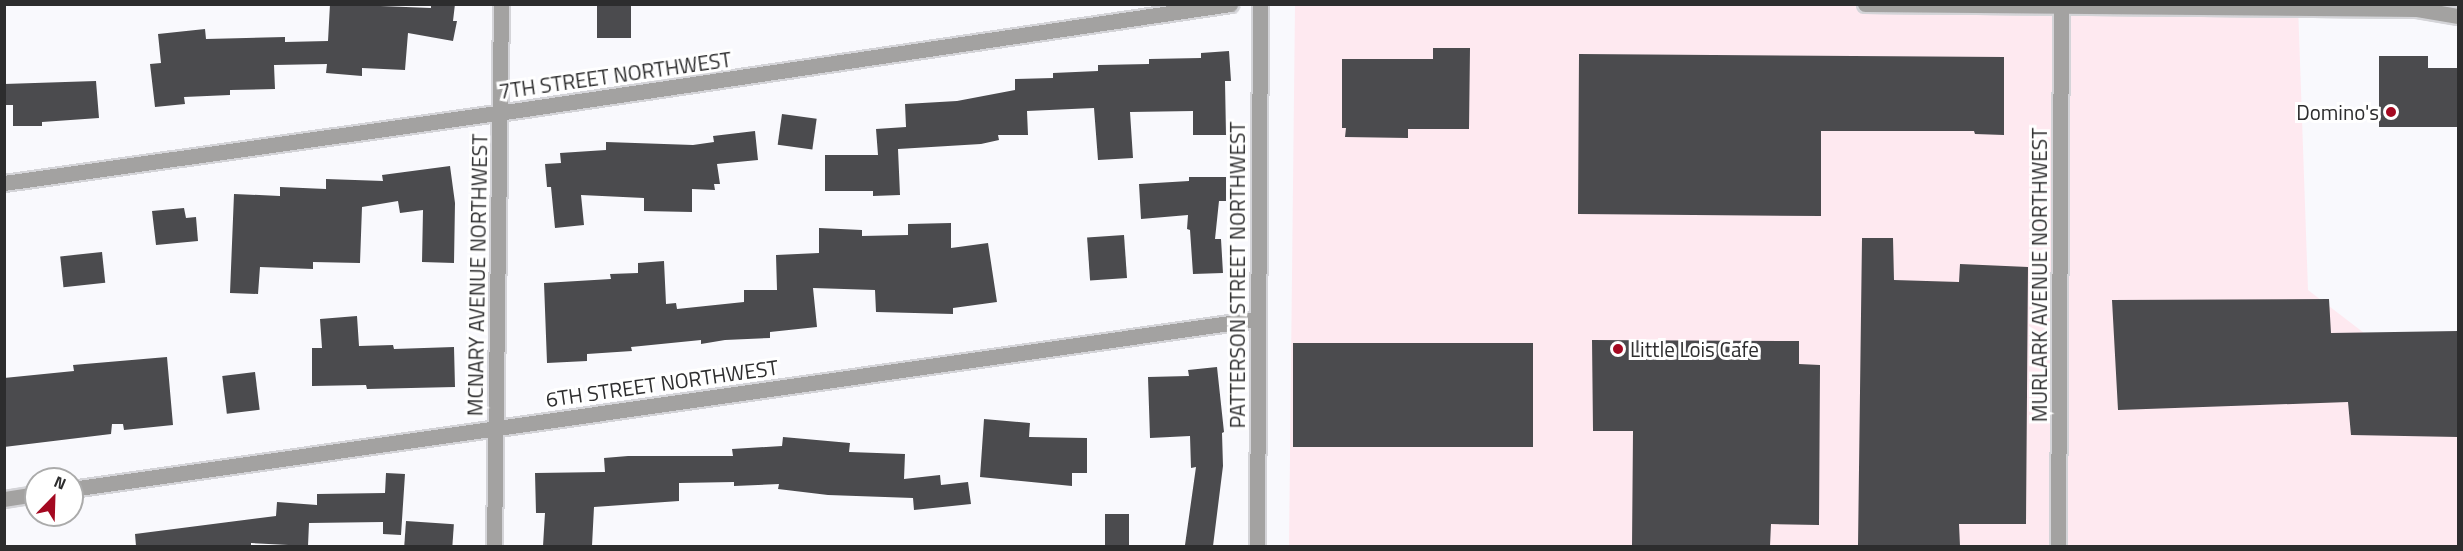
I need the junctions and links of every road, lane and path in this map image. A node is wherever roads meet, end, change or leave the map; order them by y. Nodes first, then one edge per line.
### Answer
1 (501, 4) edge
2 (1230, 4) edge
3 (1260, 4) edge
4 (1865, 4) edge
5 (2061, 5) edge
6 (2458, 16) edge
7 (500, 113) junction
8 (4, 183) edge
9 (1258, 319) junction
10 (496, 428) junction
11 (84, 487) edge
12 (24, 496) edge
13 (4, 499) edge
14 (495, 546) edge
15 (1257, 546) edge
16 (2058, 546) edge

1 - 7 street, MCNARY AVENUE NORTHWEST
2 - 7 street, 7TH STREET NORTHWEST
3 - 9 street, PATTERSON STREET NORTHWEST
4 - 5 street
5 - 6 street
5 - 16 street, MURLARK AVENUE NORTHWEST
7 - 8 street, 7TH STREET NORTHWEST
7 - 10 street, MCNARY AVENUE NORTHWEST
9 - 10 street, 6TH STREET NORTHWEST
9 - 15 street, PATTERSON STREET NORTHWEST
10 - 11 street, 6TH STREET NORTHWEST
10 - 14 street, MCNARY AVENUE NORTHWEST
12 - 13 street

